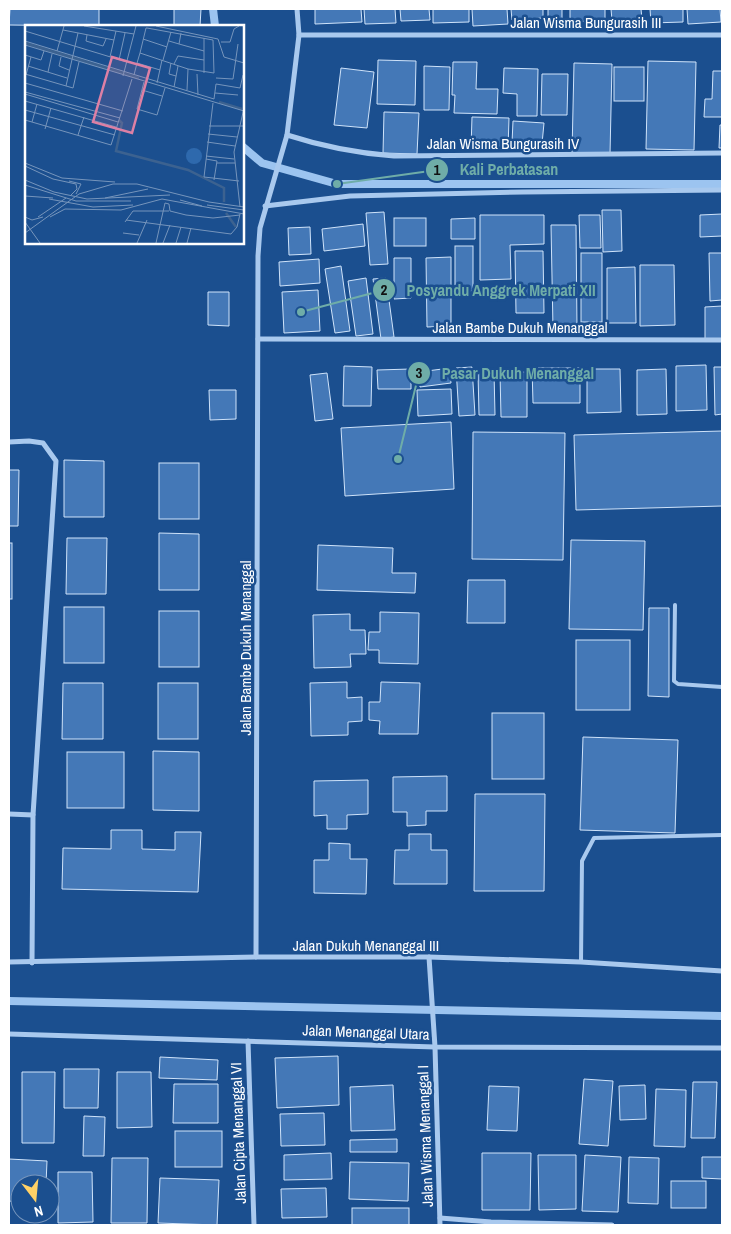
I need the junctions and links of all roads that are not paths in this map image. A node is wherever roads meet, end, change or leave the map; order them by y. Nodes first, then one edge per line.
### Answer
1 (297, 9) edge
2 (299, 35) junction
3 (722, 35) edge
4 (287, 135) junction
5 (722, 153) edge
6 (722, 190) edge
7 (266, 204) junction
8 (258, 339) junction
9 (722, 340) edge
10 (9, 442) edge
11 (675, 605) dead end
12 (722, 687) edge
13 (9, 814) edge
14 (33, 815) junction
15 (722, 835) edge
16 (256, 957) junction
17 (429, 957) junction
18 (9, 962) edge
19 (32, 962) junction
20 (581, 962) junction
21 (722, 972) edge
22 (9, 1034) edge
23 (248, 1041) junction
24 (435, 1047) junction
25 (722, 1048) edge
26 (440, 1218) junction
27 (254, 1225) edge
28 (440, 1225) edge
29 (595, 1225) edge
30 (612, 1225) edge

1 - 2 street, Jalan Bambe Dukuh Menanggal
2 - 3 street, Jalan Wisma Bungurasih III
2 - 4 street, Jalan Bambe Dukuh Menanggal
4 - 5 street, Jalan Wisma Bungurasih IV
4 - 7 street, Jalan Bambe Dukuh Menanggal
6 - 7 street
7 - 8 street, Jalan Bambe Dukuh Menanggal
8 - 9 street, Jalan Bambe Dukuh Menanggal
8 - 16 street, Jalan Bambe Dukuh Menanggal
10 - 14 street
11 - 12 lane
13 - 14 street
14 - 19 street
15 - 20 lane
16 - 17 street, Jalan Dukuh Menanggal III
16 - 19 street, Jalan Dukuh Menanggal III
17 - 20 street, Jalan Dukuh Menanggal III
17 - 24 street, Jalan Wisma Menanggal I
18 - 19 street, Jalan Dukuh Menanggal III
20 - 21 street, Jalan Dukuh Menanggal III
22 - 23 street, Jalan Menanggal Utara
23 - 24 street, Jalan Menanggal Utara
23 - 27 street, Jalan Cipta Menanggal VI
24 - 25 street, Jalan Menanggal Utara
24 - 26 street, Jalan Wisma Menanggal I
26 - 28 street, Jalan Wisma Menanggal I
26 - 29 street
29 - 30 street

